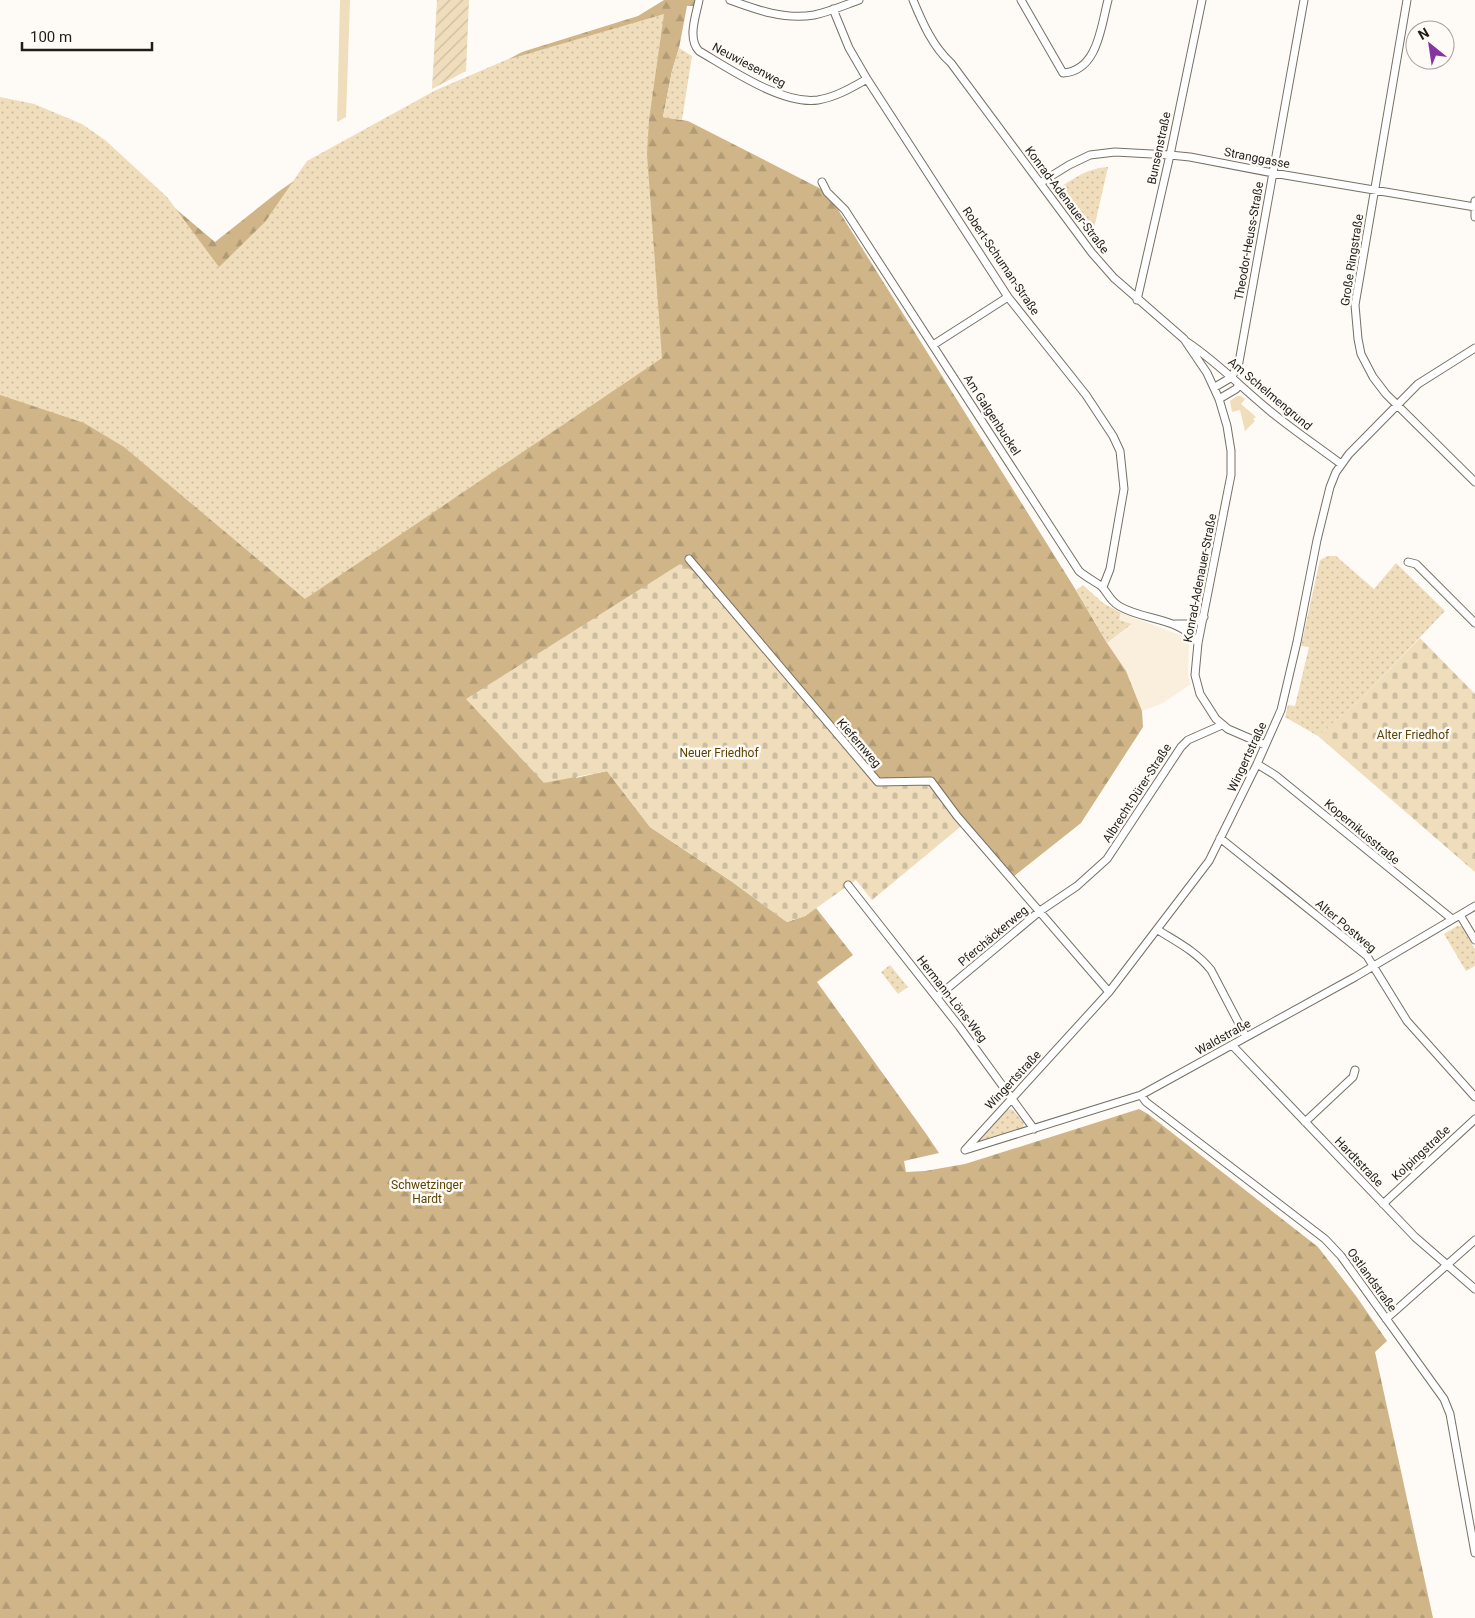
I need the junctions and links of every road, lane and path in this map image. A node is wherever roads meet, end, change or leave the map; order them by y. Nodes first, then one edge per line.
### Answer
1 (699, 0) edge
2 (730, 0) edge
3 (859, 0) edge
4 (913, 0) edge
5 (1020, 0) edge
6 (1108, 0) edge
7 (1202, 0) edge
8 (1304, 0) edge
9 (1407, 0) edge
10 (833, 9) junction
11 (867, 80) junction
12 (1170, 155) junction
13 (1272, 173) junction
14 (822, 182) dead end
15 (1040, 183) junction
16 (1374, 191) junction
17 (1475, 201) edge
18 (1475, 207) edge
19 (1475, 217) edge
20 (1008, 297) junction
21 (1137, 300) junction
22 (1184, 339) junction
23 (933, 345) junction
24 (1475, 348) edge
25 (1232, 377) junction
26 (1239, 385) junction
27 (1215, 387) junction
28 (1219, 399) junction
29 (1398, 405) junction
30 (1341, 464) junction
31 (1475, 482) edge
32 (688, 559) dead end
33 (1408, 562) dead end
34 (1103, 587) junction
35 (1204, 617) junction
36 (1475, 623) edge
37 (1172, 624) junction
38 (1198, 644) junction
39 (1222, 725) junction
40 (1265, 745) junction
41 (1257, 764) junction
42 (1220, 838) junction
43 (848, 886) dead end
44 (1475, 906) edge
45 (1040, 911) junction
46 (1460, 915) junction
47 (1452, 919) junction
48 (1158, 930) junction
49 (1475, 940) edge
50 (1373, 966) junction
51 (1109, 992) junction
52 (938, 997) junction
53 (1246, 1037) junction
54 (1232, 1046) junction
55 (1355, 1070) dead end
56 (1141, 1095) junction
57 (1475, 1097) edge
58 (1013, 1098) junction
59 (1475, 1119) edge
60 (1305, 1122) junction
61 (1034, 1130) junction
62 (965, 1150) joint
63 (1383, 1204) junction
64 (1475, 1240) edge
65 (1447, 1265) junction
66 (1475, 1289) edge
67 (1386, 1319) junction
68 (1475, 1553) edge

1 - 11 street, Neuwiesenweg
2 - 10 street
3 - 10 street
4 - 15 street, Konrad-Adenauer-Straße
5 - 6 street
7 - 12 street, Bunsenstraße
8 - 13 street, Theodor-Heuss-Straße
9 - 16 street, Große Ringstraße
10 - 11 street, Robert-Schuman-Straße
11 - 20 street, Robert-Schuman-Straße
12 - 13 street, Stranggasse
12 - 15 street, Stranggasse
12 - 21 street, Bunsenstraße
13 - 16 street, Stranggasse
13 - 25 street, Theodor-Heuss-Straße
14 - 23 street, Am Galgenbuckel
15 - 21 street, Konrad-Adenauer-Straße
16 - 18 street, Stranggasse
16 - 29 street, Große Ringstraße
17 - 18 street
18 - 19 street
20 - 23 street
20 - 34 street, Robert-Schuman-Straße
21 - 22 street, Konrad-Adenauer-Straße
22 - 25 street, Am Schelmengrund
22 - 27 street, Konrad-Adenauer-Straße
23 - 34 street, Am Galgenbuckel
24 - 29 street, Wingertstraße
25 - 26 street, Am Schelmengrund
25 - 27 street
26 - 28 street
26 - 30 street, Am Schelmengrund
27 - 28 street, Konrad-Adenauer-Straße
28 - 35 street, Konrad-Adenauer-Straße
29 - 30 street, Wingertstraße
29 - 31 street, Große Ringstraße
30 - 40 street, Wingertstraße
32 - 45 street, Kiefernweg
33 - 36 street
34 - 37 street, Am Galgenbuckel
35 - 37 street, Am Galgenbuckel
35 - 38 street, Konrad-Adenauer-Straße
37 - 38 street, Am Galgenbuckel
38 - 39 street, Konrad-Adenauer-Straße
39 - 40 street
39 - 45 street, Albrecht-Dürer-Straße
40 - 41 street, Wingertstraße
41 - 42 street, Wingertstraße
41 - 47 street, Kopernikusstraße
42 - 48 street, Wingertstraße
42 - 50 street, Alter Postweg
43 - 52 street, Hermann-Löns-Weg
44 - 46 street, Waldstraße
45 - 51 street, Kiefernweg
45 - 52 street, Pferchäckerweg
46 - 47 street, Waldstraße
46 - 49 street
47 - 50 street, Waldstraße
48 - 51 street, Wingertstraße
48 - 53 street
50 - 53 street, Waldstraße
50 - 57 street, Alter Postweg
51 - 58 street, Wingertstraße
52 - 58 street, Hermann-Löns-Weg
53 - 54 street, Waldstraße
54 - 56 street, Waldstraße
54 - 60 street, Hardtstraße
55 - 60 street
56 - 61 street, Waldstraße
56 - 67 street, Ostlandstraße
58 - 61 street, Hermann-Löns-Weg
58 - 62 street, Wingertstraße
59 - 63 street, Kolpingstraße
60 - 63 street, Hardtstraße
61 - 62 street, Waldstraße
63 - 65 street, Hardtstraße
64 - 65 street
65 - 66 street, Hardtstraße
65 - 67 street
67 - 68 street, Ostlandstraße

